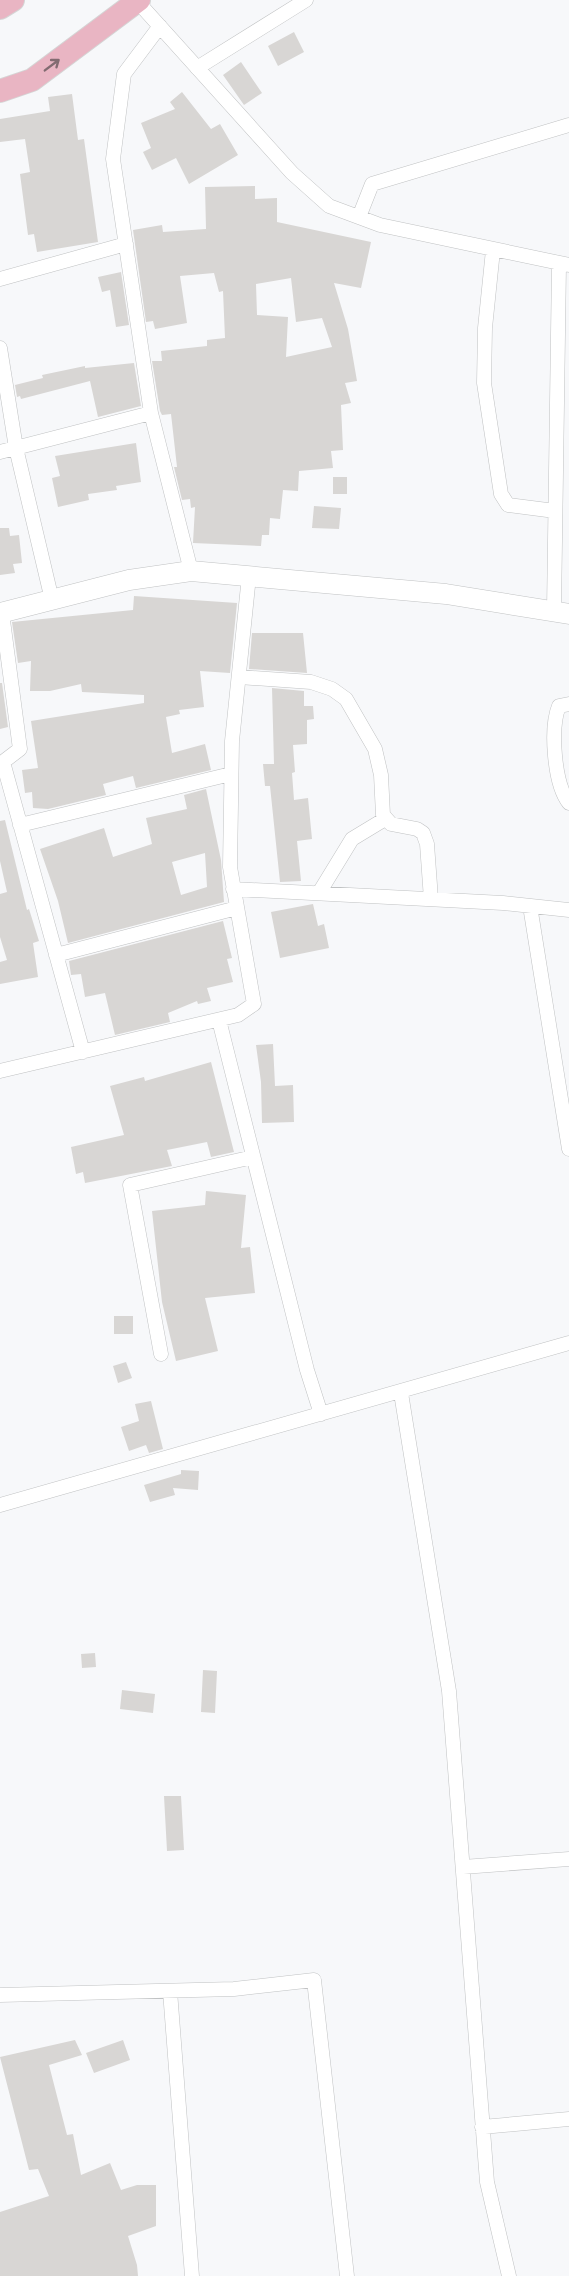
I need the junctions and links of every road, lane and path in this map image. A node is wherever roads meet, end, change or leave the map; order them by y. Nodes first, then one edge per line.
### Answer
1 (13, 0) edge
2 (306, 0) edge
3 (138, 1) edge
4 (0, 8) edge
5 (160, 26) junction
6 (197, 68) junction
7 (0, 91) edge
8 (569, 125) edge
9 (359, 217) junction
10 (126, 244) junction
11 (493, 250) junction
12 (564, 265) edge
13 (0, 279) edge
14 (0, 348) edge
15 (563, 372) edge
16 (151, 414) junction
17 (555, 442) junction
18 (569, 443) edge
19 (16, 448) junction
20 (0, 452) edge
21 (554, 516) junction
22 (569, 522) edge
23 (191, 572) junction
24 (249, 576) junction
25 (52, 600) junction
26 (562, 612) edge
27 (1, 613) edge
28 (238, 677) junction
29 (569, 704) edge
30 (231, 774) junction
31 (569, 803) edge
32 (385, 819) junction
33 (20, 825) junction
34 (233, 889) junction
35 (319, 893) junction
36 (431, 899) junction
37 (530, 906) junction
38 (237, 908) junction
39 (569, 910) edge
40 (56, 955) junction
41 (219, 1020) junction
42 (83, 1052) junction
43 (0, 1071) edge
44 (569, 1149) edge
45 (253, 1157) junction
46 (569, 1343) edge
47 (161, 1354) dead end
48 (401, 1393) junction
49 (321, 1414) junction
50 (0, 1504) edge
51 (569, 1859) edge
52 (463, 1867) junction
53 (170, 1991) junction
54 (0, 1995) edge
55 (569, 2119) edge
56 (482, 2127) junction
57 (192, 2276) edge
58 (347, 2276) edge
59 (509, 2276) edge

1 - 4 main road
2 - 6 street
3 - 5 street
7 -> 3 main road
5 - 6 street
5 - 10 street
6 - 9 street
8 - 9 street
9 - 11 street
10 - 13 street
10 - 16 street
11 - 12 street
11 - 21 street
12 - 15 street
14 - 19 street
15 - 17 street
16 - 19 street
16 - 23 street
17 - 18 street
17 - 21 street
19 - 20 street
19 - 25 street
21 - 22 street
21 - 26 street
23 - 24 street
23 - 25 street
24 - 26 street
24 - 28 street
25 - 27 street
27 - 33 street
28 - 30 street
28 - 32 street
29 - 31 street
30 - 33 street
30 - 34 street
32 - 35 street
32 - 36 street
33 - 40 street
34 - 35 street
34 - 38 street
35 - 36 street
36 - 37 street
37 - 39 street
37 - 44 street
38 - 40 street
38 - 41 street
40 - 42 street
41 - 42 street
41 - 45 street
42 - 43 street
45 - 47 street
45 - 49 street
46 - 48 street
48 - 49 street
48 - 52 street
49 - 50 street
51 - 52 street
52 - 56 street
53 - 54 street
53 - 57 street
53 - 58 street
55 - 56 street
56 - 59 street

